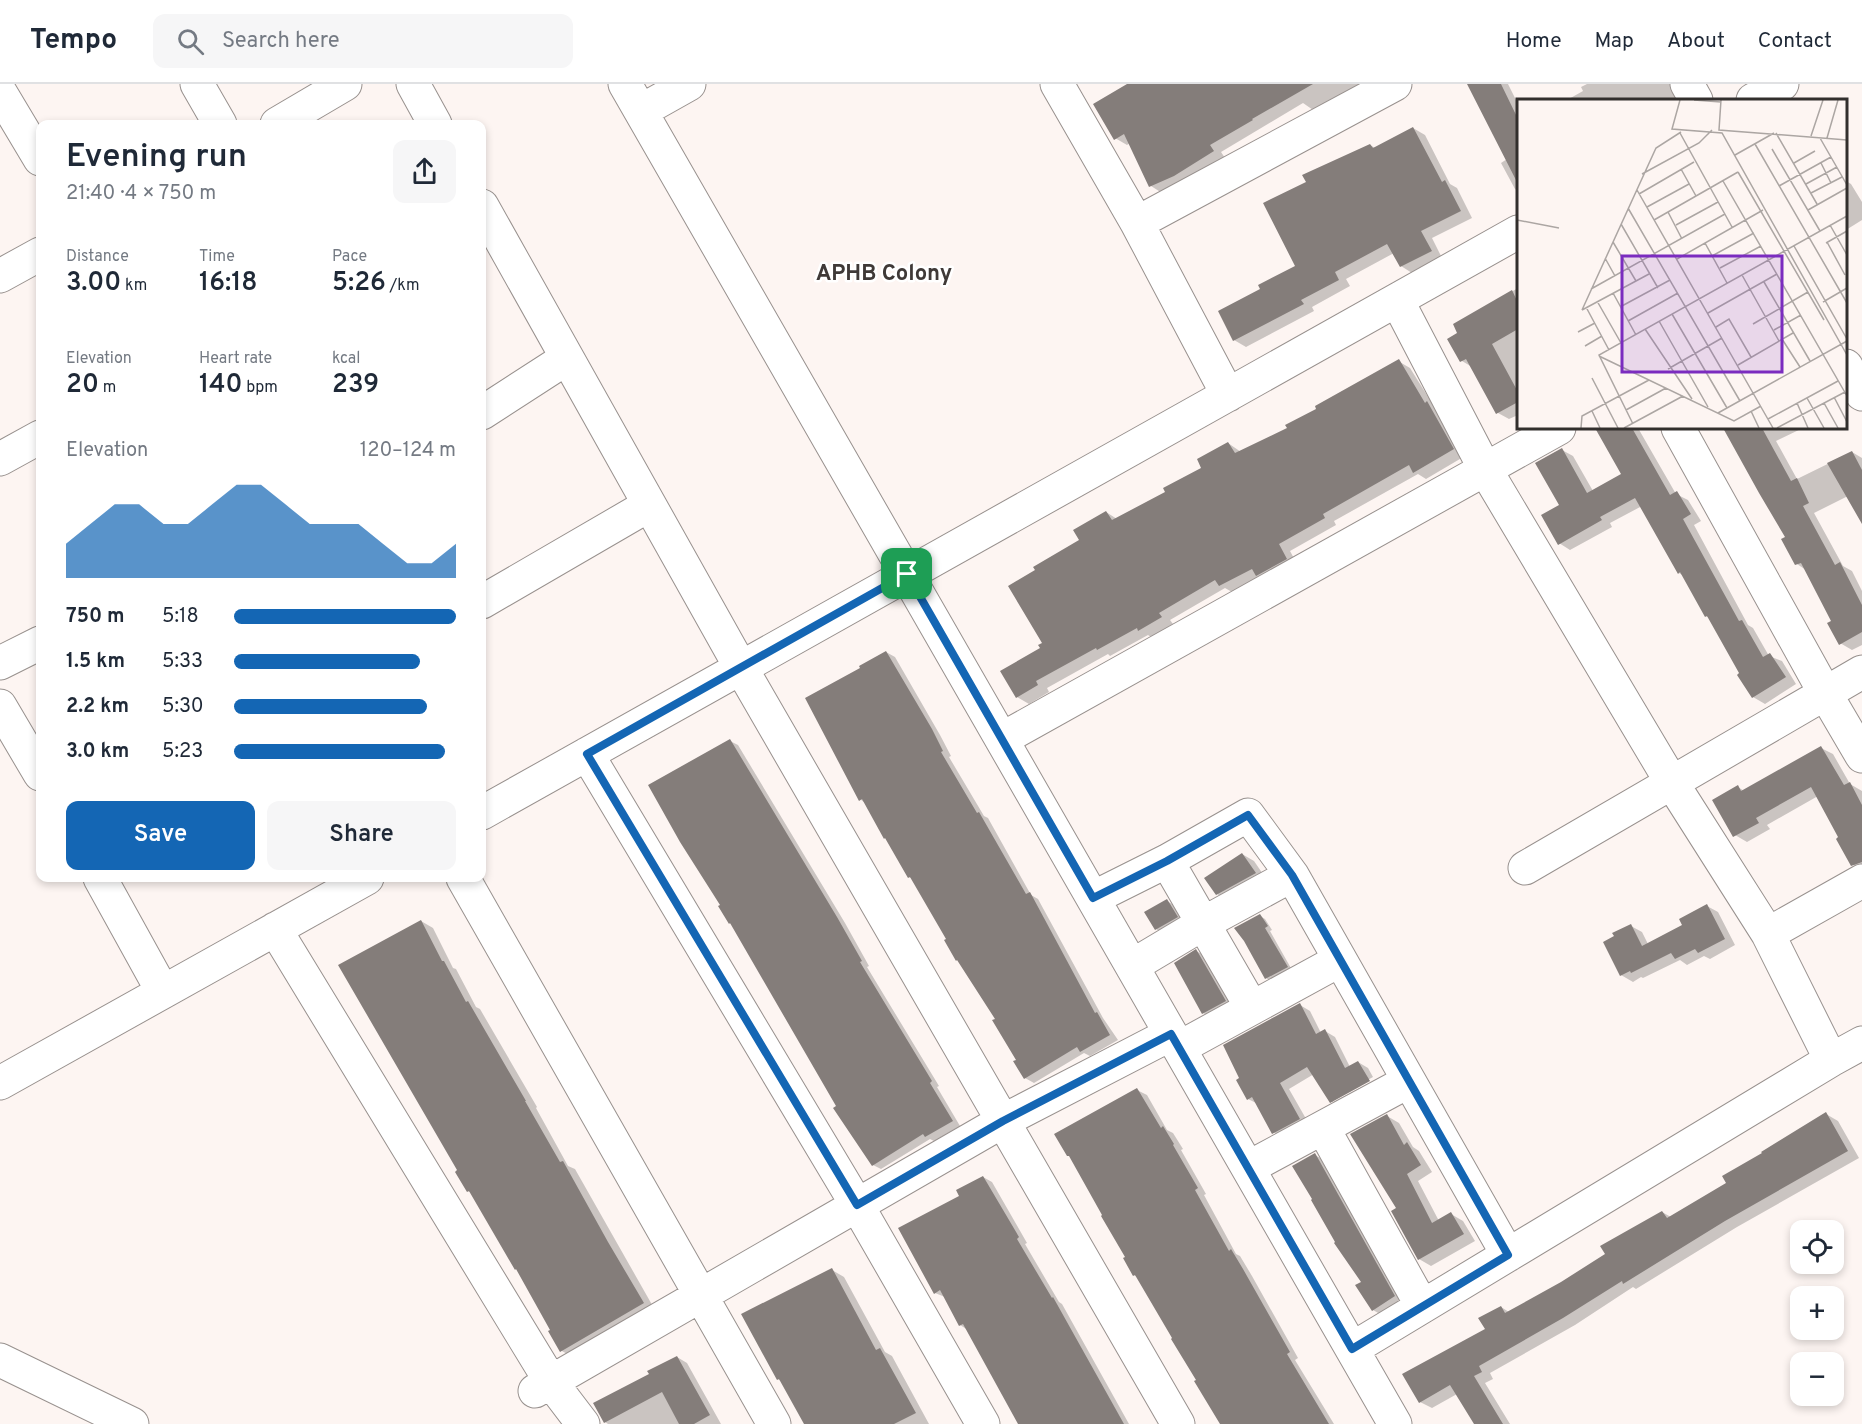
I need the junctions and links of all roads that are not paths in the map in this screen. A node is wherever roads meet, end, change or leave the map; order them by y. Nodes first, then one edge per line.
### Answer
1 (197, 84) edge
2 (345, 84) edge
3 (413, 84) edge
4 (689, 84) edge
5 (1057, 84) edge
6 (1395, 84) edge
7 (1687, 84) edge
8 (1782, 84) edge
9 (0, 92) edge
10 (633, 98) edge
11 (1695, 99) edge
12 (1755, 99) edge
13 (218, 120) edge
14 (284, 120) edge
15 (433, 120) edge
16 (36, 152) edge
17 (486, 213) edge
18 (1137, 223) junction
19 (1517, 233) edge
20 (36, 256) edge
21 (0, 276) edge
22 (1397, 300) junction
23 (567, 358) junction
24 (1847, 369) edge
25 (1862, 394) edge
26 (1228, 395) junction
27 (486, 410) edge
28 (1557, 429) edge
29 (1679, 429) edge
30 (36, 439) edge
31 (0, 459) edge
32 (1485, 469) junction
33 (649, 505) junction
34 (907, 574) junction
35 (486, 600) edge
36 (36, 645) edge
37 (0, 663) edge
38 (741, 668) junction
39 (1862, 672) edge
40 (1825, 693) junction
41 (0, 706) edge
42 (1002, 740) junction
43 (587, 754) junction
44 (1862, 756) edge
45 (36, 767) edge
46 (1672, 783) junction
47 (486, 811) edge
48 (1167, 861) junction
49 (1525, 868) dead end
50 (1292, 875) junction
51 (1862, 881) edge
52 (102, 882) edge
53 (360, 882) edge
54 (465, 882) edge
55 (1093, 898) junction
56 (1204, 923) junction
57 (275, 929) junction
58 (1768, 934) junction
59 (1340, 960) junction
60 (1132, 966) junction
61 (163, 992) junction
62 (1252, 1008) junction
63 (1175, 1041) junction
64 (1853, 1050) edge
65 (1409, 1081) junction
66 (0, 1083) edge
67 (1003, 1121) junction
68 (1323, 1128) junction
69 (1248, 1168) junction
70 (857, 1205) junction
71 (1508, 1255) junction
72 (701, 1295) junction
73 (1422, 1306) junction
74 (1352, 1349) junction
75 (0, 1360) edge
76 (543, 1387) junction
77 (132, 1424) edge
78 (583, 1424) edge
79 (774, 1424) edge
80 (983, 1424) edge
81 (1178, 1424) edge
82 (1395, 1424) edge

1 - 13 street
2 - 14 street
3 - 15 street
4 - 10 street
5 - 18 street
6 - 18 street
7 - 11 street
8 - 12 street
9 - 16 street
10 - 34 street
17 - 23 street
18 - 26 street
19 - 22 street
20 - 21 street
22 - 26 street
22 - 32 street
23 - 27 street
23 - 33 street
24 - 25 street
26 - 34 street
28 - 32 street
29 - 40 street
30 - 31 street
32 - 42 street
32 - 46 street
33 - 35 street
33 - 38 street
34 - 38 street
34 - 42 street
36 - 37 street
38 - 43 street
38 - 67 street
39 - 40 street
40 - 44 street
40 - 46 street
41 - 45 street
42 - 55 street
43 - 47 street
43 - 70 street
46 - 49 street
46 - 58 street
48 - 50 street
48 - 55 street
48 - 56 street
50 - 56 street
50 - 59 street
51 - 58 street
52 - 61 street
53 - 57 street
54 - 72 street
55 - 60 street
56 - 60 street
56 - 62 street
57 - 61 street
57 - 76 street
58 - 64 street
59 - 62 street
59 - 65 street
60 - 63 street
61 - 66 street
62 - 63 street
63 - 67 street
63 - 69 street
64 - 71 street
65 - 68 street
65 - 71 street
67 - 70 street
67 - 81 street
68 - 69 street
68 - 73 street
69 - 74 street
70 - 72 street
70 - 80 street
71 - 73 street
72 - 76 street
72 - 79 street
73 - 74 street
74 - 82 street
75 - 77 street
76 - 78 street

